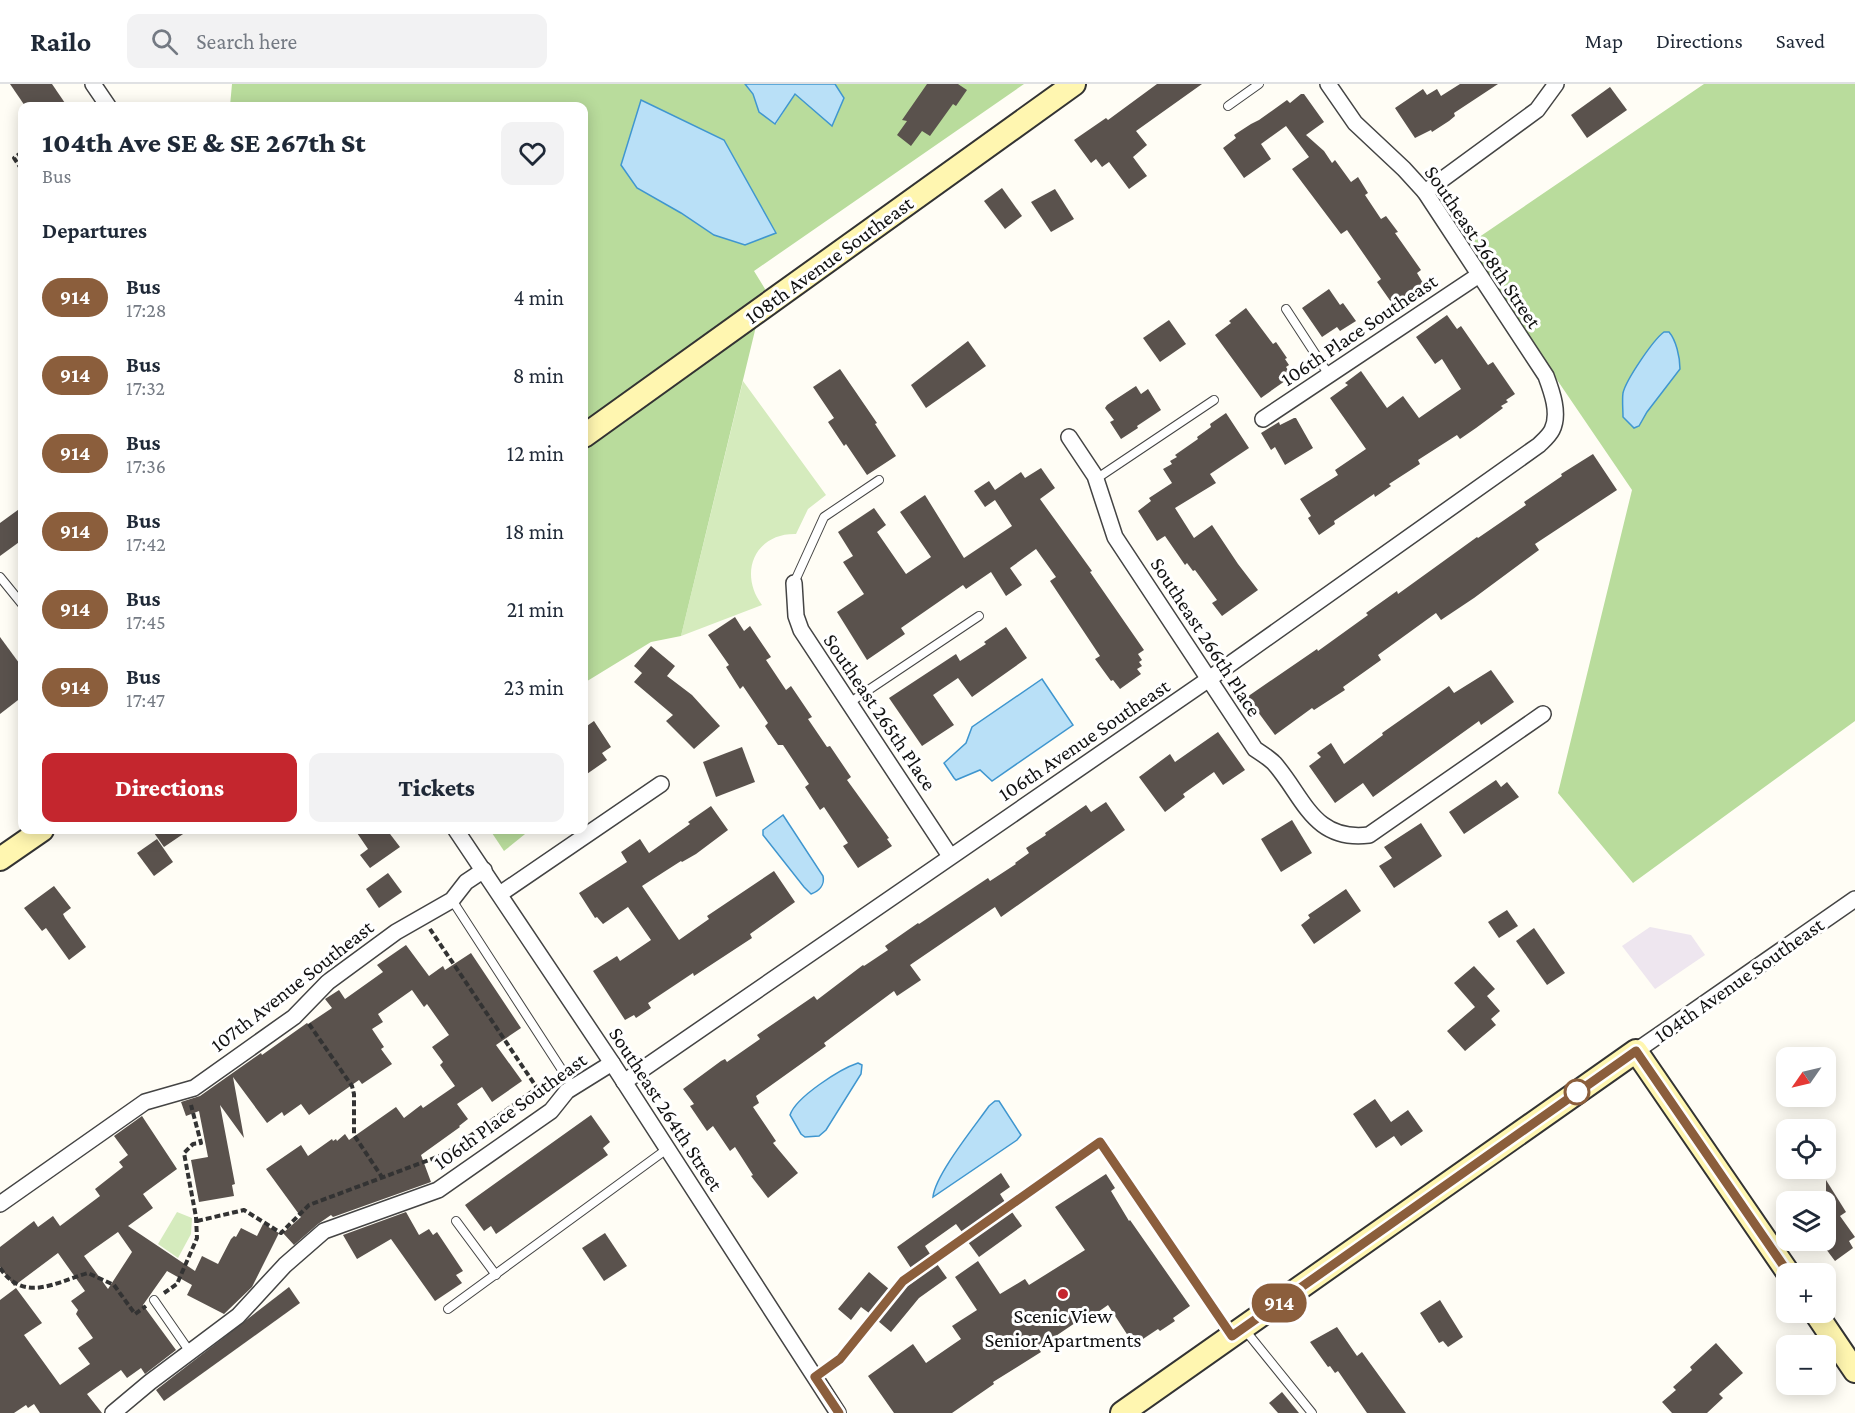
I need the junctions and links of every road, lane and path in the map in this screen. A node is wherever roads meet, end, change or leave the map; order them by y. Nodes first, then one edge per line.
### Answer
1 (93, 84) edge
2 (1074, 84) edge
3 (1259, 84) edge
4 (1328, 84) edge
5 (1556, 84) edge
6 (105, 102) edge
7 (1228, 105) dead end
8 (1425, 192) junction
9 (1479, 275) junction
10 (1286, 309) dead end
11 (1329, 375) junction
12 (1214, 400) dead end
13 (1263, 420) dead end
14 (1555, 421) joint
15 (588, 433) edge
16 (1069, 437) dead end
17 (879, 480) dead end
18 (1096, 480) junction
19 (0, 577) edge
20 (794, 583) joint
21 (18, 599) edge
22 (979, 616) dead end
23 (1209, 679) junction
24 (849, 703) junction
25 (1543, 714) dead end
26 (661, 784) dead end
27 (36, 834) edge
28 (459, 834) edge
29 (588, 834) edge
30 (588, 834) edge
31 (950, 856) junction
32 (0, 859) edge
33 (484, 870) junction
34 (500, 894) junction
35 (1855, 899) edge
36 (452, 900) junction
37 (422, 917) junction
38 (300, 1011) junction
39 (1636, 1051) junction
40 (612, 1063) junction
41 (624, 1082) junction
42 (573, 1087) junction
43 (187, 1090) junction
44 (668, 1149) junction
45 (381, 1178) junction
46 (0, 1204) edge
47 (197, 1221) junction
48 (456, 1221) dead end
49 (1781, 1263) edge
50 (0, 1268) edge
51 (496, 1275) junction
52 (154, 1300) junction
53 (448, 1310) dead end
54 (1822, 1323) edge
55 (1238, 1332) junction
56 (190, 1352) junction
57 (1855, 1371) edge
58 (815, 1377) junction
59 (113, 1413) edge
60 (838, 1413) edge
61 (1122, 1413) edge
62 (1312, 1413) edge

1 - 6 street
2 - 15 street, 108th Avenue Southeast
3 - 7 lane
4 - 8 street, Southeast 268th Street
5 - 8 street
8 - 9 street, Southeast 268th Street
9 - 11 street, 106th Place Southeast
9 - 14 street, Southeast 268th Street
10 - 11 lane
11 - 13 street, 106th Place Southeast
12 - 18 lane
14 - 23 street, 106th Avenue Southeast
16 - 18 street, Southeast 266th Place
17 - 20 lane
18 - 23 street, Southeast 266th Place
19 - 21 lane
20 - 24 street, Southeast 265th Place
22 - 24 lane
23 - 25 street, Southeast 266th Place
23 - 31 street, 106th Avenue Southeast
24 - 31 street, Southeast 265th Place
26 - 30 street
27 - 32 street
28 - 33 street, Southeast 264th Street
29 - 34 street
31 - 41 street, 106th Avenue Southeast
33 - 34 street, Southeast 264th Street
33 - 36 street, 107th Avenue Southeast
34 - 40 street, Southeast 264th Street
35 - 39 street, 104th Avenue Southeast
36 - 37 street, 107th Avenue Southeast
36 - 42 lane
37 - 38 street, 107th Avenue Southeast
37 - 45 path
38 - 43 street, 107th Avenue Southeast
38 - 45 path
39 - 49 street
39 - 55 street, 104th Avenue Southeast
40 - 41 street, Southeast 264th Street
40 - 42 street, 106th Place Southeast
41 - 44 street, Southeast 264th Street
42 - 56 street, 106th Place Southeast
43 - 46 street, 107th Avenue Southeast
43 - 47 path
44 - 51 lane
44 - 58 street, Southeast 264th Street
45 - 47 path
47 - 52 path
48 - 51 lane
50 - 52 path
51 - 53 lane
52 - 56 lane
54 - 57 street
55 - 58 lane
55 - 61 street, 104th Avenue Southeast
55 - 62 lane
56 - 59 street, 106th Place Southeast
58 - 60 street, Southeast 264th Street

